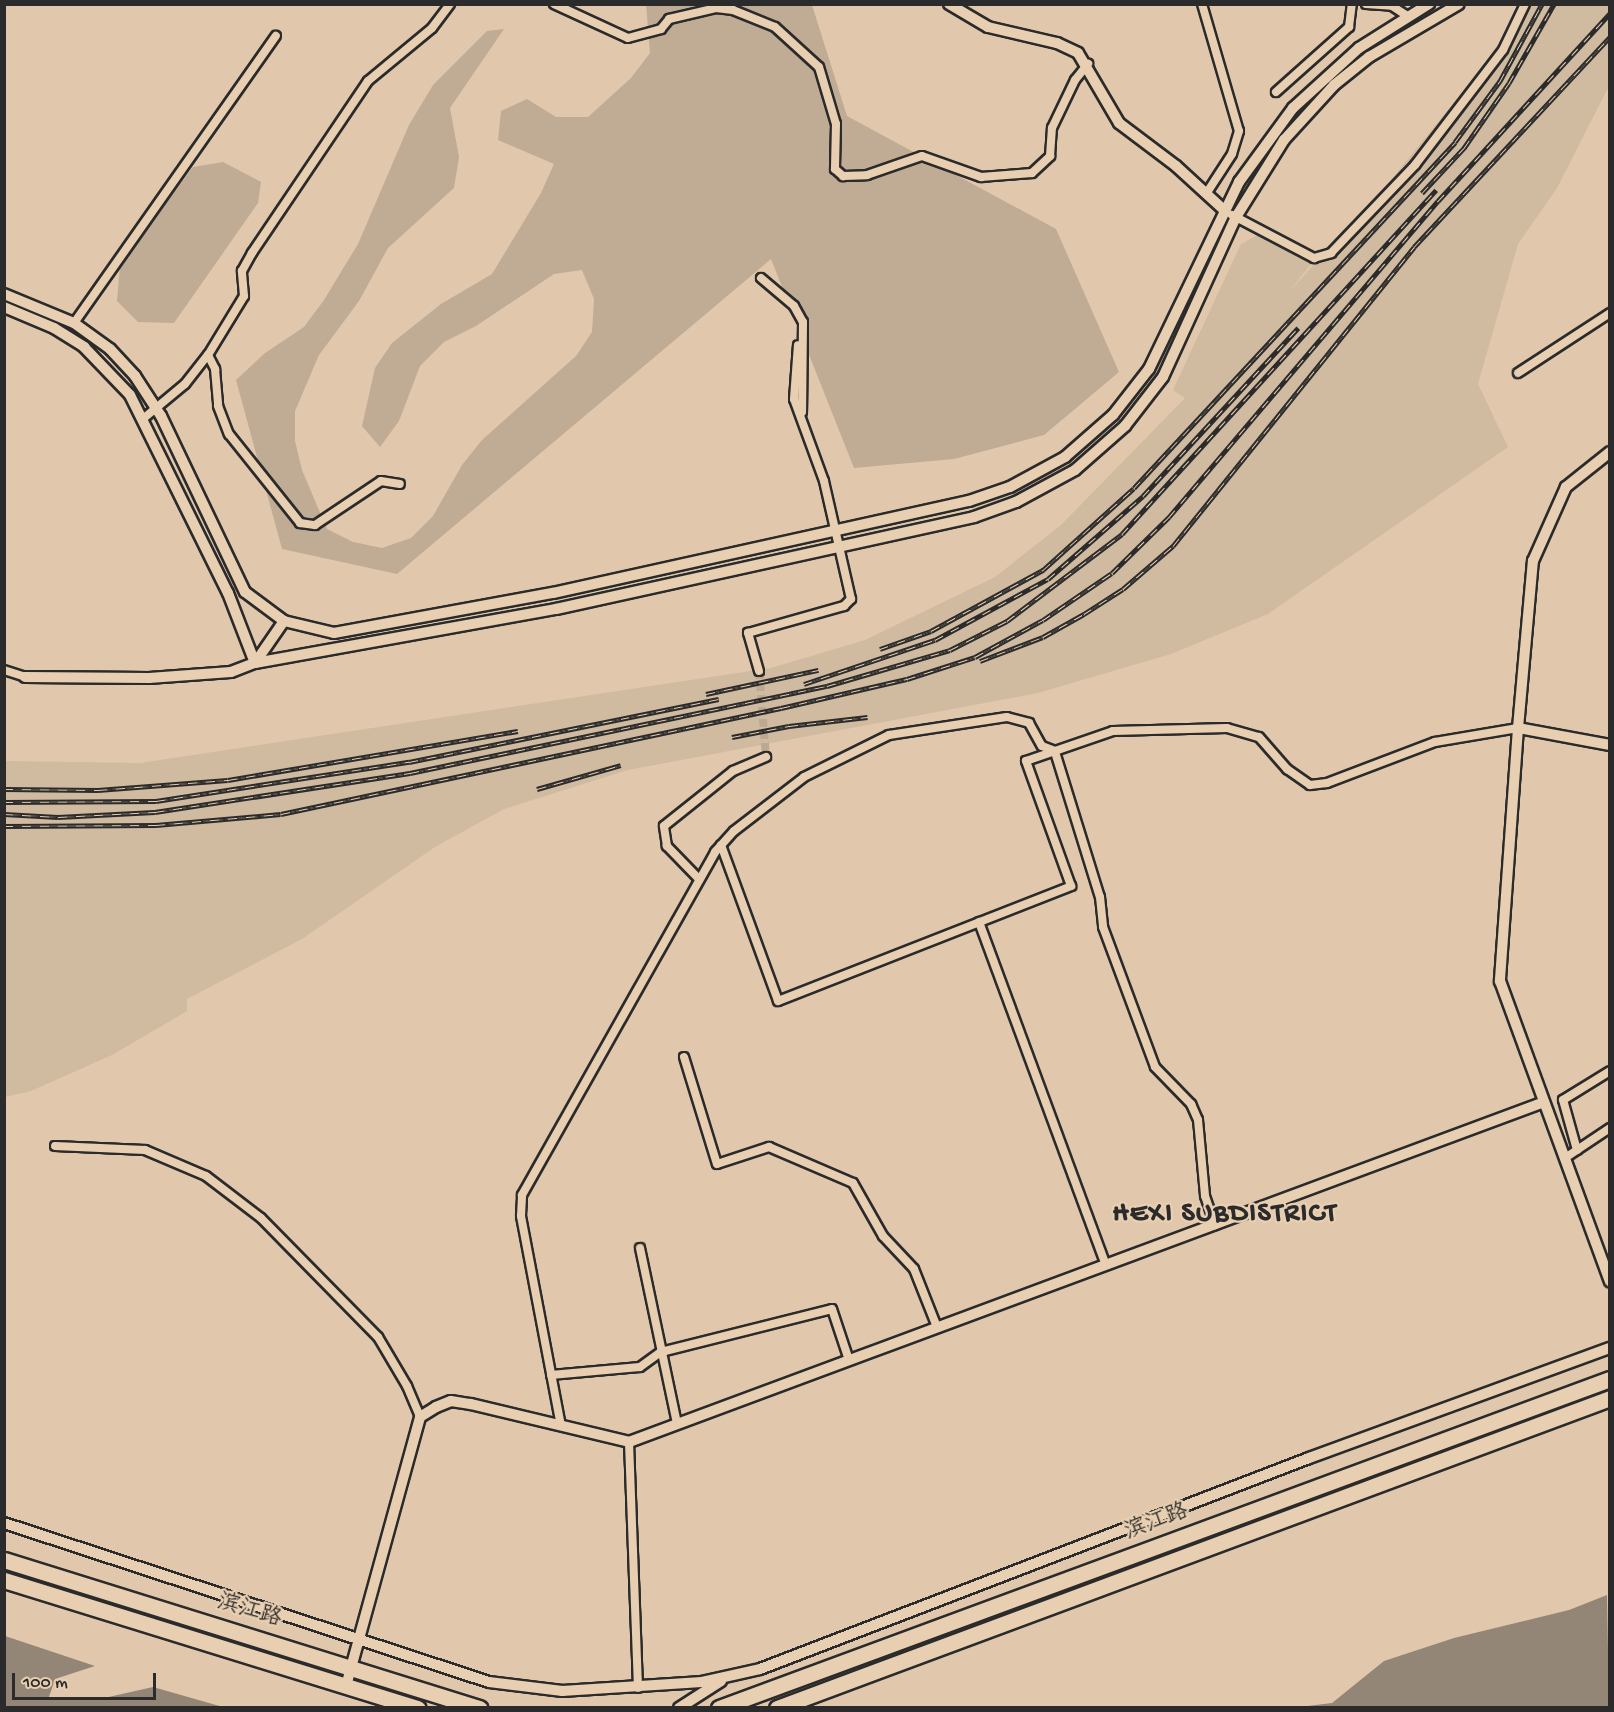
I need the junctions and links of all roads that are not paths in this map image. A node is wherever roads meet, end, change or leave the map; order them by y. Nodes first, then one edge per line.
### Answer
1 (450, 4) edge
2 (554, 4) edge
3 (949, 4) edge
4 (1202, 4) edge
5 (1352, 4) edge
6 (1366, 4) edge
7 (1459, 4) edge
8 (1525, 4) edge
9 (1393, 5) edge
10 (1425, 7) edge
11 (1408, 17) junction
12 (276, 36) dead end
13 (1088, 64) junction
14 (1276, 92) dead end
15 (1206, 194) junction
16 (1224, 210) junction
17 (1236, 217) junction
18 (761, 278) dead end
19 (4, 294) edge
20 (4, 308) edge
21 (1610, 313) edge
22 (74, 323) junction
23 (798, 345) dead end
24 (208, 355) junction
25 (1518, 373) dead end
26 (156, 407) junction
27 (144, 418) junction
28 (806, 427) junction
29 (1610, 452) edge
30 (400, 484) dead end
31 (837, 530) junction
32 (842, 546) junction
33 (284, 621) junction
34 (255, 663) junction
35 (4, 670) edge
36 (759, 671) tunnel mouth
37 (25, 677) joint
38 (1518, 728) junction
39 (1610, 745) edge
40 (1055, 752) junction
41 (766, 757) dead end
42 (721, 845) junction
43 (698, 878) junction
44 (979, 922) junction
45 (684, 1057) dead end
46 (1610, 1071) edge
47 (1544, 1102) junction
48 (1610, 1128) edge
49 (55, 1146) dead end
50 (1577, 1150) junction
51 (1565, 1158) junction
52 (1215, 1225) junction
53 (640, 1248) dead end
54 (1106, 1265) junction
55 (1610, 1281) edge
56 (937, 1327) junction
57 (1610, 1348) edge
58 (661, 1352) junction
59 (849, 1360) junction
60 (551, 1375) junction
61 (1610, 1379) edge
62 (1610, 1398) edge
63 (420, 1417) junction
64 (677, 1424) junction
65 (561, 1426) junction
66 (630, 1442) junction
67 (4, 1523) edge
68 (4, 1560) edge
69 (4, 1580) edge
70 (358, 1639) junction
71 (351, 1667) junction
72 (726, 1677) junction
73 (346, 1686) junction
74 (638, 1688) junction
75 (418, 1707) edge
76 (480, 1707) edge
77 (679, 1707) edge
78 (719, 1707) edge
79 (777, 1707) edge

1 - 24 street
2 - 13 street
3 - 13 street
4 - 15 street
5 - 14 street
6 - 9 street
7 - 17 street
8 - 17 street
9 - 11 street
10 - 11 street
11 - 16 street
12 - 22 street
13 - 15 street
15 - 16 street
16 - 17 street
16 - 31 street
17 - 32 street
18 - 28 street
19 - 22 street
20 - 27 street
21 - 25 street
22 - 26 street
23 - 28 street
24 - 26 street
24 - 30 street
26 - 27 street
26 - 33 street
27 - 34 street
28 - 31 street
29 - 38 street
31 - 32 street
31 - 33 street
32 - 34 street
32 - 36 street
33 - 34 street
34 - 37 street
35 - 37 street
38 - 39 street
38 - 40 street
38 - 47 street
40 - 42 street
40 - 44 street
40 - 52 street
41 - 43 street
42 - 43 street
42 - 44 street
43 - 60 street
44 - 54 street
45 - 56 street
46 - 50 street
47 - 51 street
47 - 52 street
48 - 50 street
49 - 63 street
50 - 51 street
51 - 55 street
52 - 54 street
53 - 58 street
54 - 56 street
56 - 59 street
57 - 72 street
58 - 59 street
58 - 60 street
58 - 64 street
59 - 64 street
60 - 65 street
61 - 78 highway, 滨江路
62 - 79 highway, 滨江路
63 - 65 street
63 - 70 street
64 - 66 street
65 - 66 street
66 - 74 street
67 - 70 street
68 - 71 highway, 滨江路
69 - 73 highway, 滨江路
70 - 71 street
70 - 74 street
71 - 73 street
71 - 76 highway, 滨江路
72 - 74 street
72 - 77 street
73 - 75 highway, 滨江路

